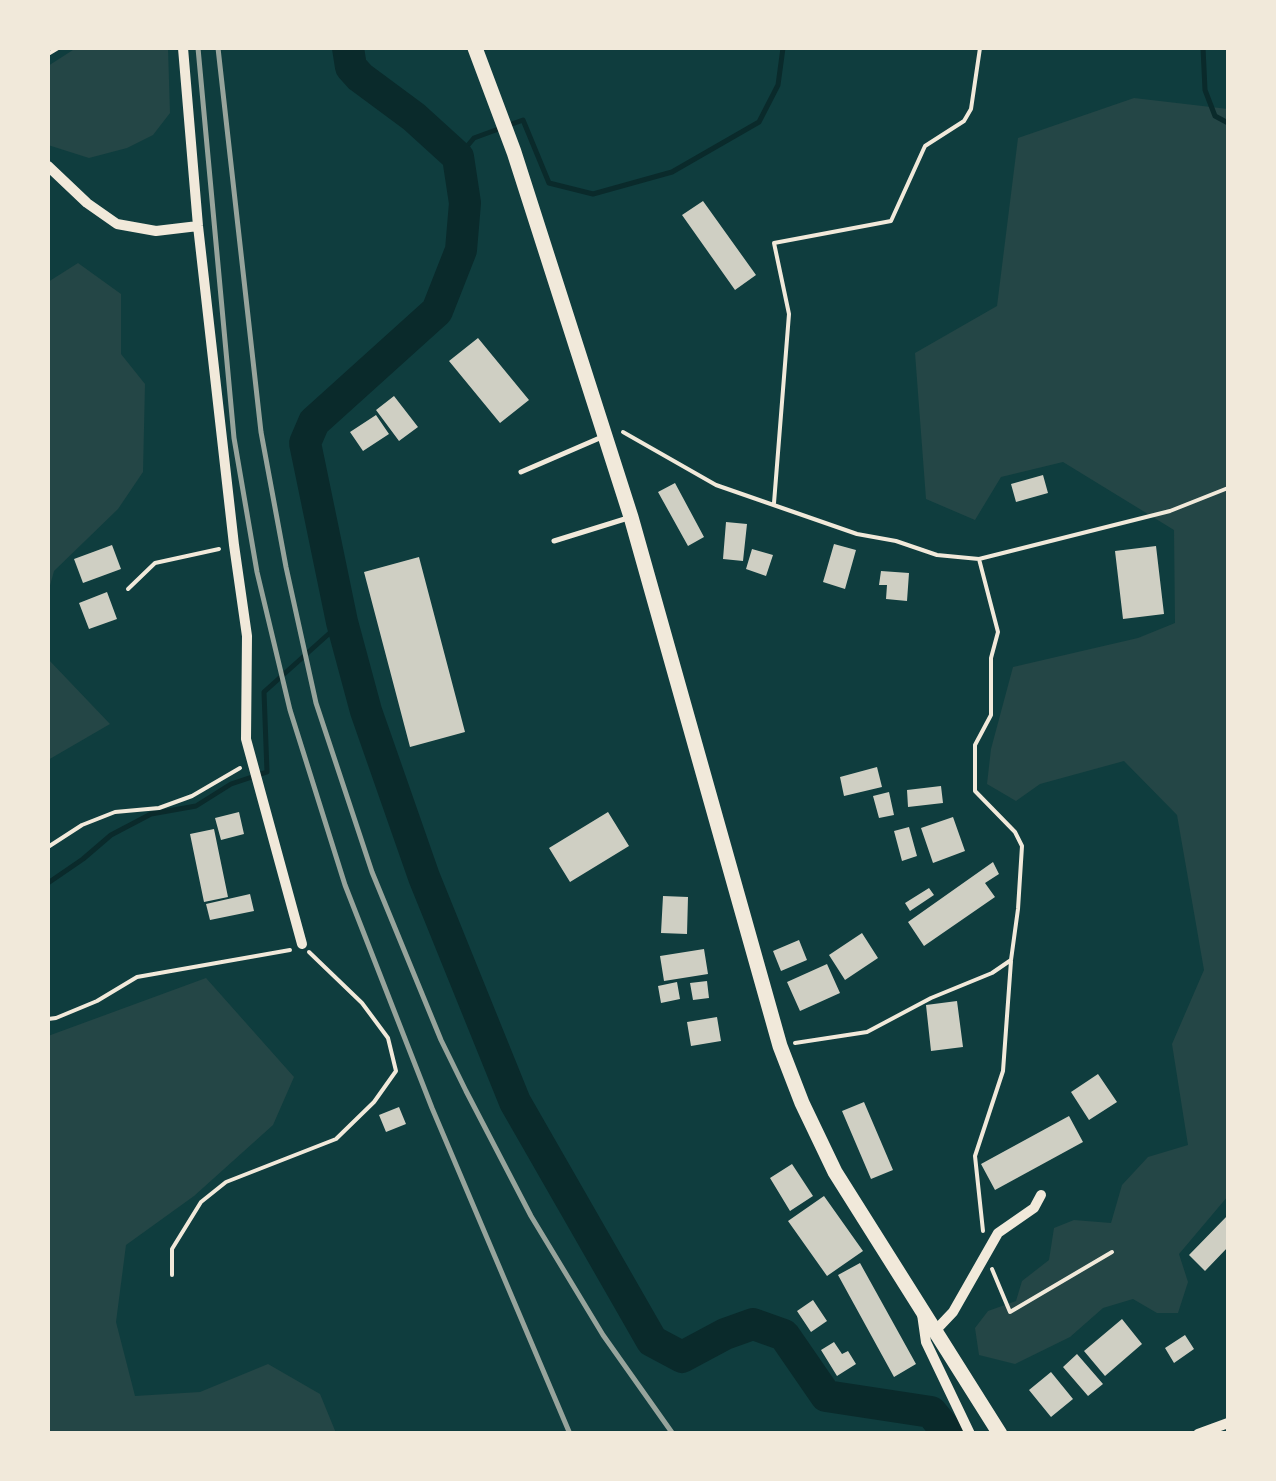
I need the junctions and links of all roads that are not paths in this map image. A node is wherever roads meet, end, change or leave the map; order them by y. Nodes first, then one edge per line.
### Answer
1 (183, 48) edge
2 (475, 48) edge
3 (48, 166) edge
4 (198, 226) junction
5 (602, 428) junction
6 (521, 472) dead end
7 (631, 516) junction
8 (554, 541) dead end
9 (302, 944) road end
10 (1040, 1195) dead end
11 (922, 1313) junction
12 (935, 1331) junction
13 (1228, 1423) edge
14 (970, 1434) edge
15 (1000, 1434) edge
16 (1198, 1434) edge

1 - 4 street
2 - 5 main road
3 - 4 street
4 - 9 street
5 - 6 lane
5 - 7 main road
7 - 8 lane
7 - 11 main road
10 - 12 street
11 - 12 main road
11 - 14 street
12 - 15 main road
13 - 16 street

